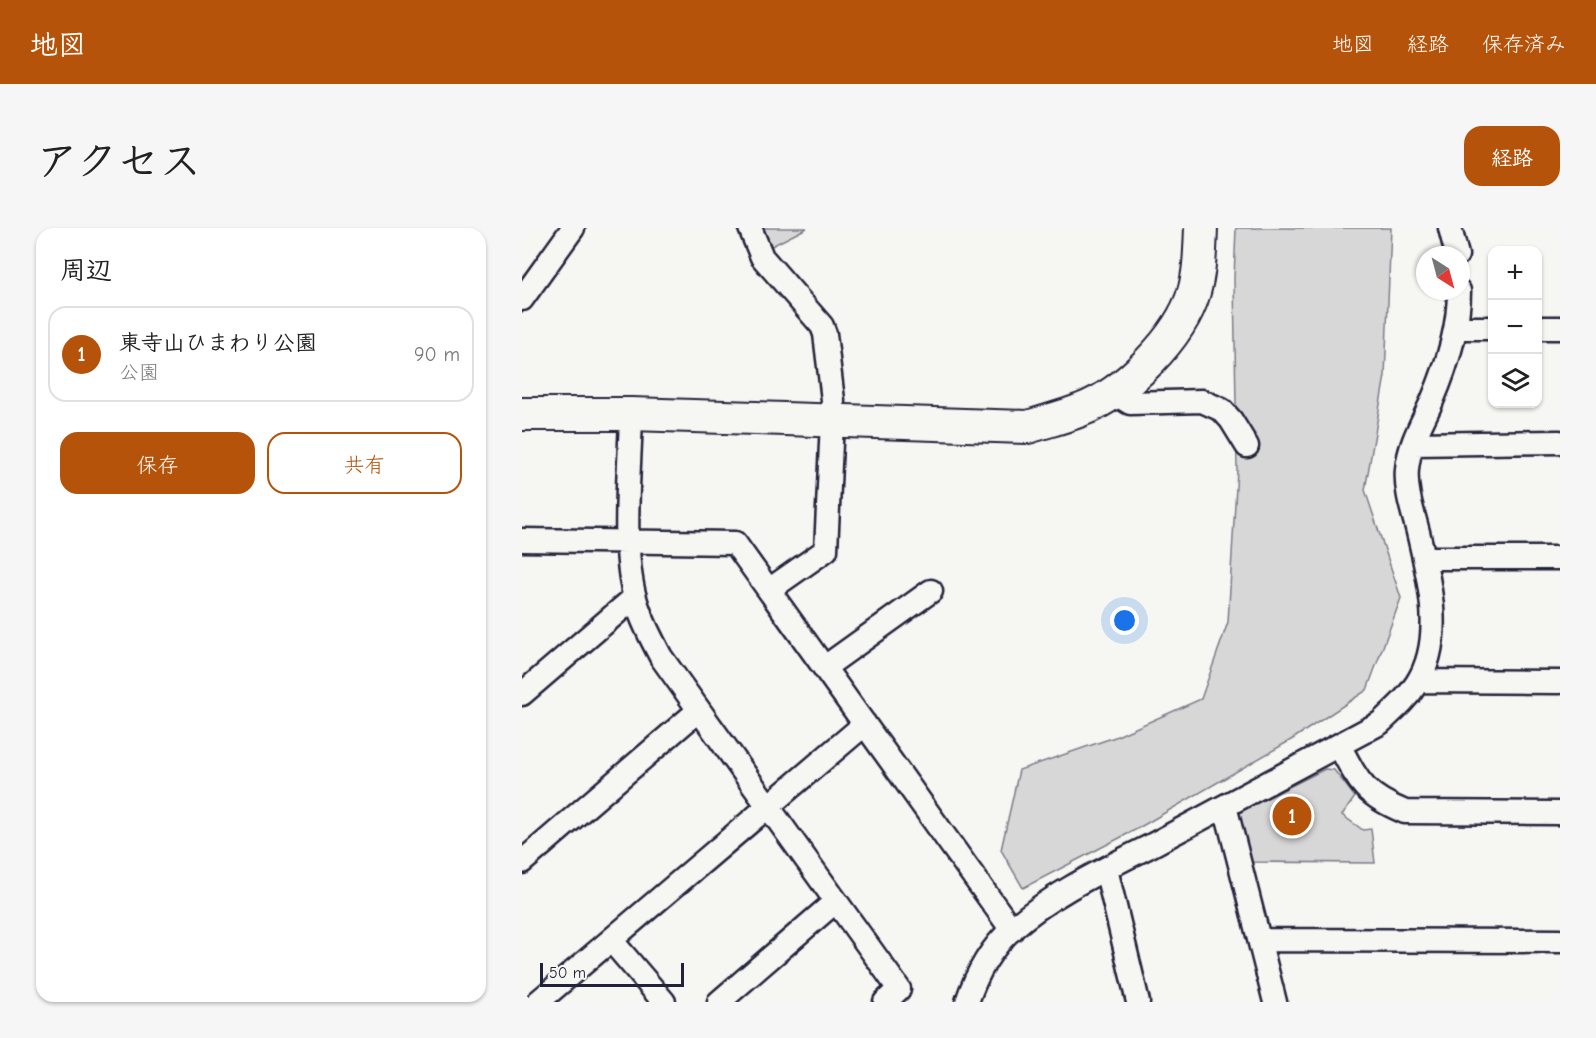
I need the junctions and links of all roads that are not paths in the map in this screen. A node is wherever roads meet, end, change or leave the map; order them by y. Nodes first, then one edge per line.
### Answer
1 (573, 228) edge
2 (750, 228) edge
3 (1201, 228) edge
4 (1450, 228) edge
5 (1454, 246) edge
6 (522, 298) edge
7 (1459, 300) edge
8 (1457, 328) junction
9 (1488, 328) edge
10 (1542, 328) edge
11 (1560, 328) edge
12 (1114, 393) junction
13 (522, 414) edge
14 (631, 414) junction
15 (832, 420) junction
16 (1560, 442) edge
17 (1413, 444) junction
18 (1246, 446) dead end
19 (522, 540) edge
20 (628, 540) junction
21 (1424, 558) junction
22 (1560, 558) edge
23 (770, 590) junction
24 (931, 591) dead end
25 (635, 597) junction
26 (825, 667) junction
27 (1419, 681) junction
28 (1560, 682) edge
29 (522, 694) edge
30 (699, 710) junction
31 (864, 724) junction
32 (1339, 746) junction
33 (768, 806) junction
34 (1226, 806) junction
35 (1560, 813) edge
36 (522, 862) edge
37 (1106, 869) junction
38 (836, 901) junction
39 (1012, 930) junction
40 (611, 940) junction
41 (1260, 940) junction
42 (1560, 942) edge
43 (538, 1002) edge
44 (664, 1002) edge
45 (719, 1002) edge
46 (885, 1002) edge
47 (968, 1002) edge
48 (1138, 1002) edge
49 (1275, 1002) edge

1 - 6 street
2 - 15 street
3 - 12 street
4 - 5 street
7 - 8 street
8 - 9 street
8 - 17 street
10 - 11 street
12 - 15 street
12 - 18 street
13 - 14 street
14 - 15 street
14 - 20 street
15 - 23 street
16 - 17 street
17 - 21 street
19 - 20 street
20 - 23 street
20 - 25 street
21 - 22 street
21 - 27 street
23 - 26 street
24 - 26 street
25 - 29 street
25 - 30 street
26 - 31 street
27 - 28 street
27 - 32 street
30 - 33 street
30 - 36 street
31 - 33 street
31 - 39 street
32 - 34 street
32 - 35 street
33 - 38 street
33 - 40 street
34 - 37 street
34 - 41 street
37 - 39 street
37 - 48 street
38 - 45 street
38 - 46 street
39 - 47 street
40 - 43 street
40 - 44 street
41 - 42 street
41 - 49 street

